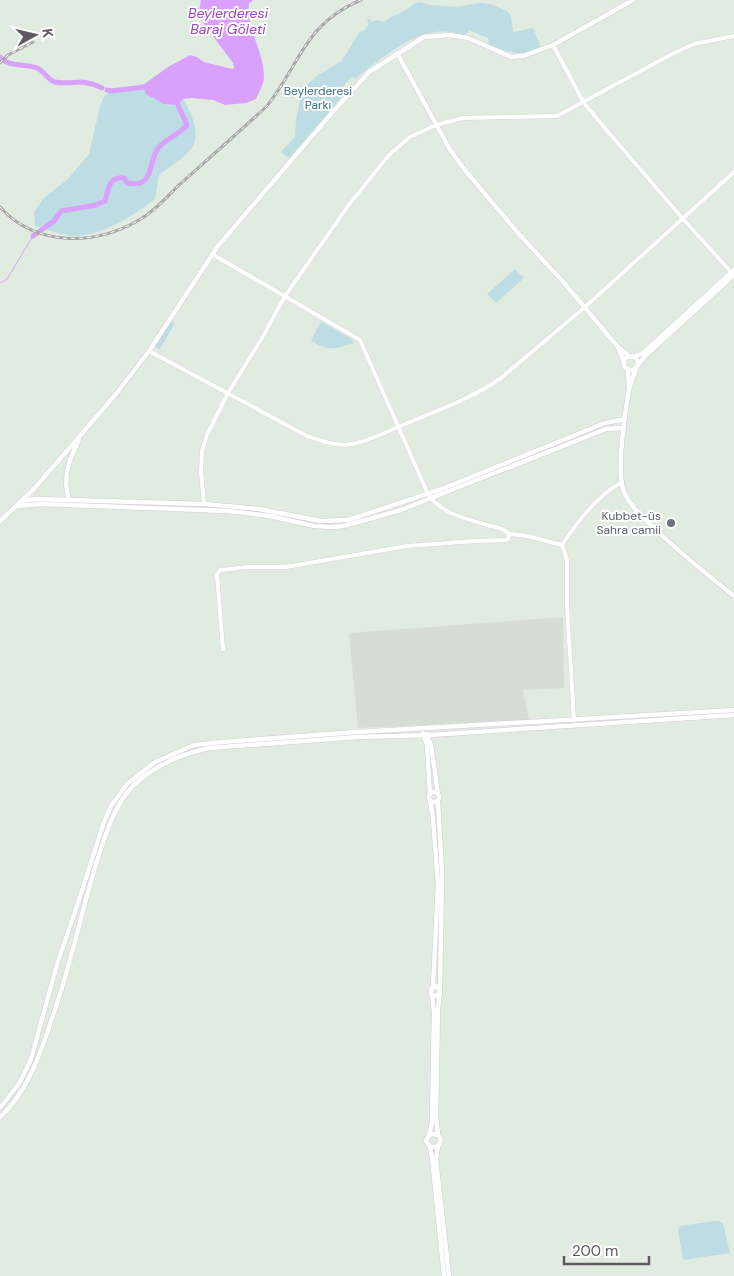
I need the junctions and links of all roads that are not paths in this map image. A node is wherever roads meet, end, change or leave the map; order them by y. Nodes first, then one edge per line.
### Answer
1 (633, 0) edge
2 (734, 36) edge
3 (553, 45) junction
4 (397, 53) junction
5 (584, 102) junction
6 (436, 125) junction
7 (734, 172) edge
8 (683, 219) junction
9 (212, 254) junction
10 (733, 273) edge
11 (285, 296) junction
12 (585, 307) junction
13 (618, 347) junction
14 (149, 351) junction
15 (632, 357) junction
16 (625, 363) junction
17 (637, 367) junction
18 (628, 369) junction
19 (629, 389) junction
20 (228, 393) junction
21 (625, 419) junction
22 (398, 427) junction
23 (624, 428) junction
24 (83, 432) junction
25 (622, 482) junction
26 (429, 496) junction
27 (69, 500) junction
28 (22, 501) junction
29 (204, 504) junction
30 (16, 506) junction
31 (0, 521) edge
32 (509, 534) junction
33 (562, 545) junction
34 (734, 596) edge
35 (223, 649) dead end
36 (734, 710) edge
37 (734, 715) edge
38 (574, 720) junction
39 (424, 728) junction
40 (425, 735) junction
41 (430, 794) junction
42 (438, 794) junction
43 (430, 800) junction
44 (438, 801) junction
45 (56, 968) junction
46 (66, 974) junction
47 (53, 980) junction
48 (62, 986) junction
49 (433, 987) junction
50 (440, 991) junction
51 (432, 995) junction
52 (0, 1108) edge
53 (0, 1117) edge
54 (429, 1135) junction
55 (438, 1135) junction
56 (438, 1146) junction
57 (430, 1147) junction
58 (444, 1276) edge
59 (449, 1276) edge

1 - 3 main road
2 - 5 street
3 - 4 main road
3 - 5 street
4 - 6 main road
4 - 9 main road
5 - 6 street
5 - 8 street
6 - 11 street
6 - 12 main road
7 - 8 street
8 - 10 street
8 - 12 street
9 - 11 street
9 - 14 main road
10 - 15 main road
10 - 17 main road
11 - 20 street
11 - 22 street
12 - 13 main road
12 - 22 street
13 - 15 main road
13 - 16 main road
14 - 20 street
14 - 24 main road
15 - 16 main road
15 - 17 main road
16 - 18 main road
17 - 18 main road
17 - 19 main road
18 - 19 main road
19 - 21 main road
20 - 22 street
20 - 29 street
21 - 23 main road
21 - 26 main road
22 - 26 street
23 - 25 main road
23 - 26 main road
24 - 27 main road
24 - 28 main road
25 - 33 street
25 - 34 main road
26 - 29 main road
26 - 30 main road
26 - 32 street
27 - 28 main road
27 - 29 main road
28 - 30 main road
30 - 31 main road
32 - 33 street
32 - 35 street
33 - 38 street
36 - 38 main road
37 - 40 main road
38 - 39 main road
39 - 40 main road
39 - 45 main road
40 - 41 main road
40 - 42 main road
40 - 46 main road
41 - 42 main road
41 - 43 main road
42 - 44 main road
43 - 44 main road
43 - 49 main road
44 - 50 main road
45 - 46 main road
45 - 47 main road
46 - 48 main road
47 - 48 main road
47 - 52 main road
48 - 53 main road
49 - 50 main road
49 - 51 main road
50 - 51 main road
50 - 55 main road
51 - 54 main road
54 - 55 main road
54 - 57 main road
55 - 56 main road
56 - 57 main road
56 - 59 main road
57 - 58 main road

